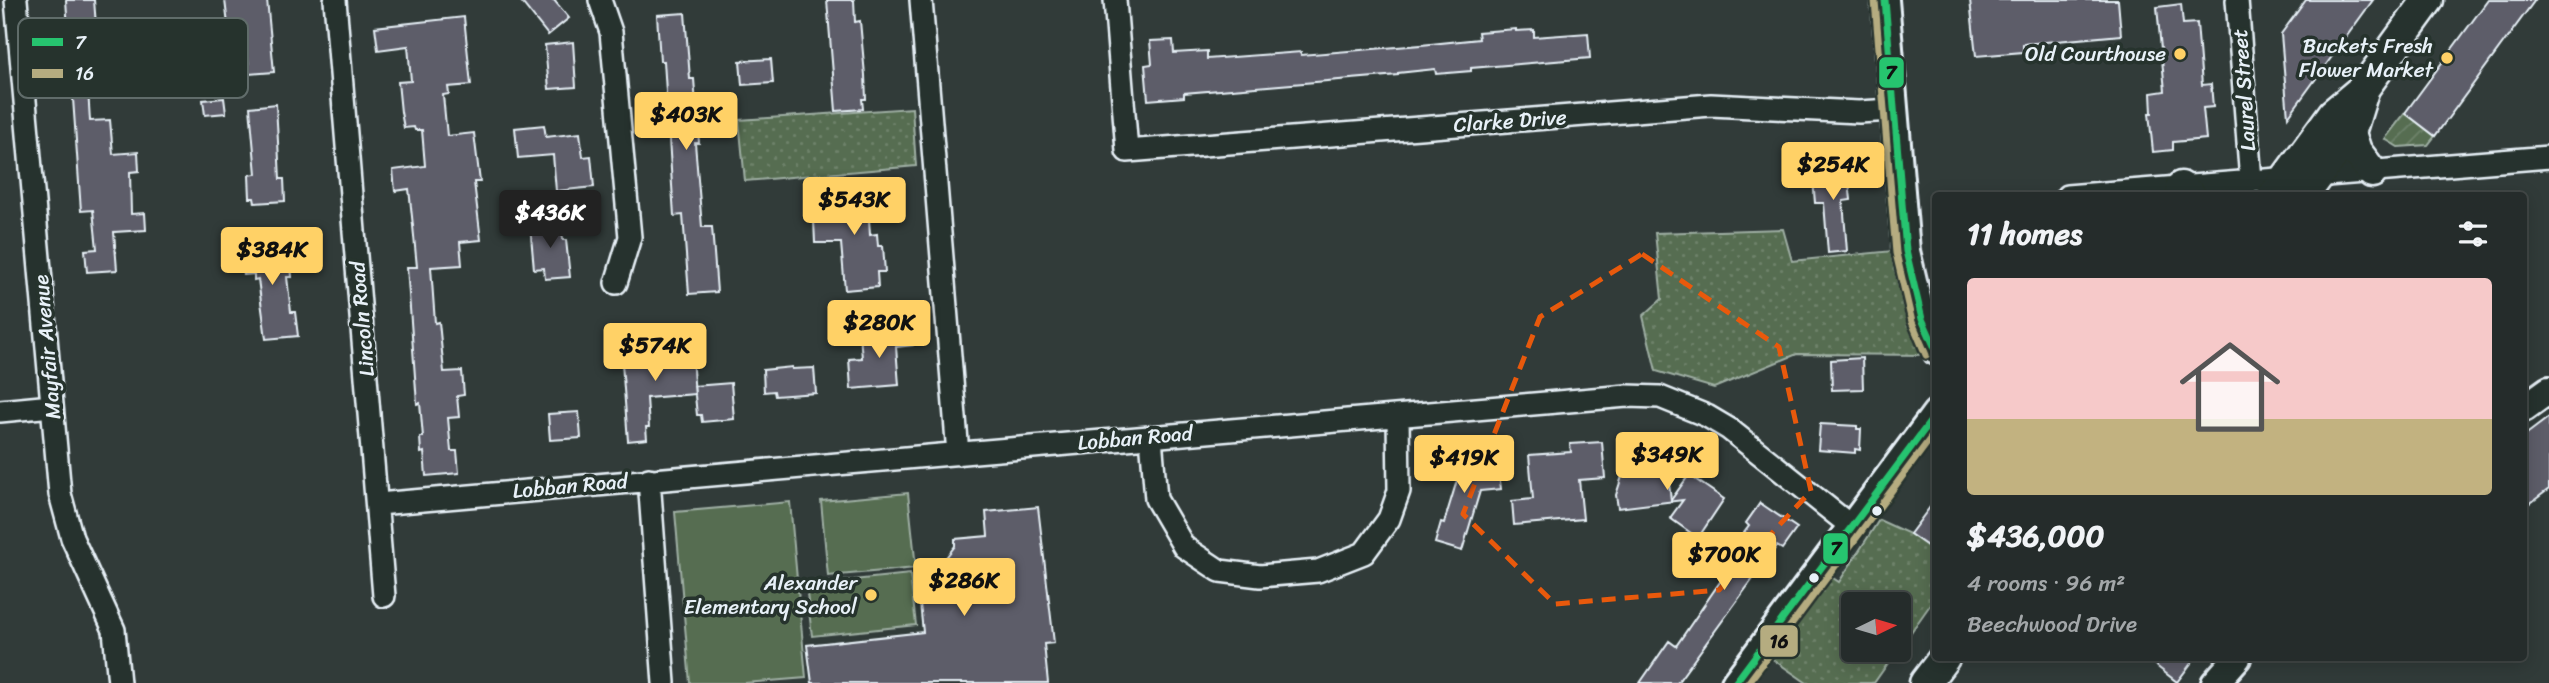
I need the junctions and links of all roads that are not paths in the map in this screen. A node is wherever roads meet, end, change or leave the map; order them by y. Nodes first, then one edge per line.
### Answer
1 (335, 0) edge
2 (600, 0) edge
3 (921, 0) edge
4 (1115, 0) edge
5 (1885, 0) edge
6 (2237, 0) edge
7 (2428, 0) edge
8 (11, 12) edge
9 (18, 79) edge
10 (2364, 88) junction
11 (20, 98) edge
12 (1892, 110) junction
13 (2350, 133) junction
14 (2549, 157) edge
15 (2372, 172) junction
16 (2286, 186) edge
17 (2186, 191) edge
18 (2162, 192) edge
19 (617, 283) dead end
20 (1932, 342) edge
21 (2549, 390) edge
22 (52, 406) junction
23 (2527, 406) edge
24 (0, 411) edge
25 (1398, 416) junction
26 (1932, 418) edge
27 (1152, 437) junction
28 (958, 454) junction
29 (649, 480) junction
30 (378, 504) junction
31 (1852, 527) junction
32 (384, 596) dead end
33 (1942, 661) edge
34 (2234, 661) edge
35 (119, 683) edge
36 (664, 683) edge
37 (1735, 683) edge
38 (1926, 683) edge
39 (2215, 683) edge

1 - 30 street, Lincoln Road
2 - 19 street
3 - 28 street
4 - 12 street, Clarke Drive
5 - 12 street
6 - 16 street, Laurel Street
7 - 10 main road
8 - 9 street, Mayfair Avenue
10 - 13 main road
10 - 16 main road
11 - 22 street, Mayfair Avenue
12 - 20 street
13 - 15 main road
13 - 16 main road
14 - 15 street
15 - 16 street
16 - 17 street
17 - 18 street
21 - 23 street
22 - 24 street
22 - 35 street, Mayfair Avenue
25 - 27 street, Lobban Road
25 - 27 street
25 - 31 street, Lobban Road
26 - 31 street
27 - 28 street, Lobban Road
28 - 29 street, Lobban Road
29 - 30 street, Lobban Road
29 - 36 street
30 - 32 street, Lincoln Road
31 - 37 street
33 - 38 main road
34 - 39 street

